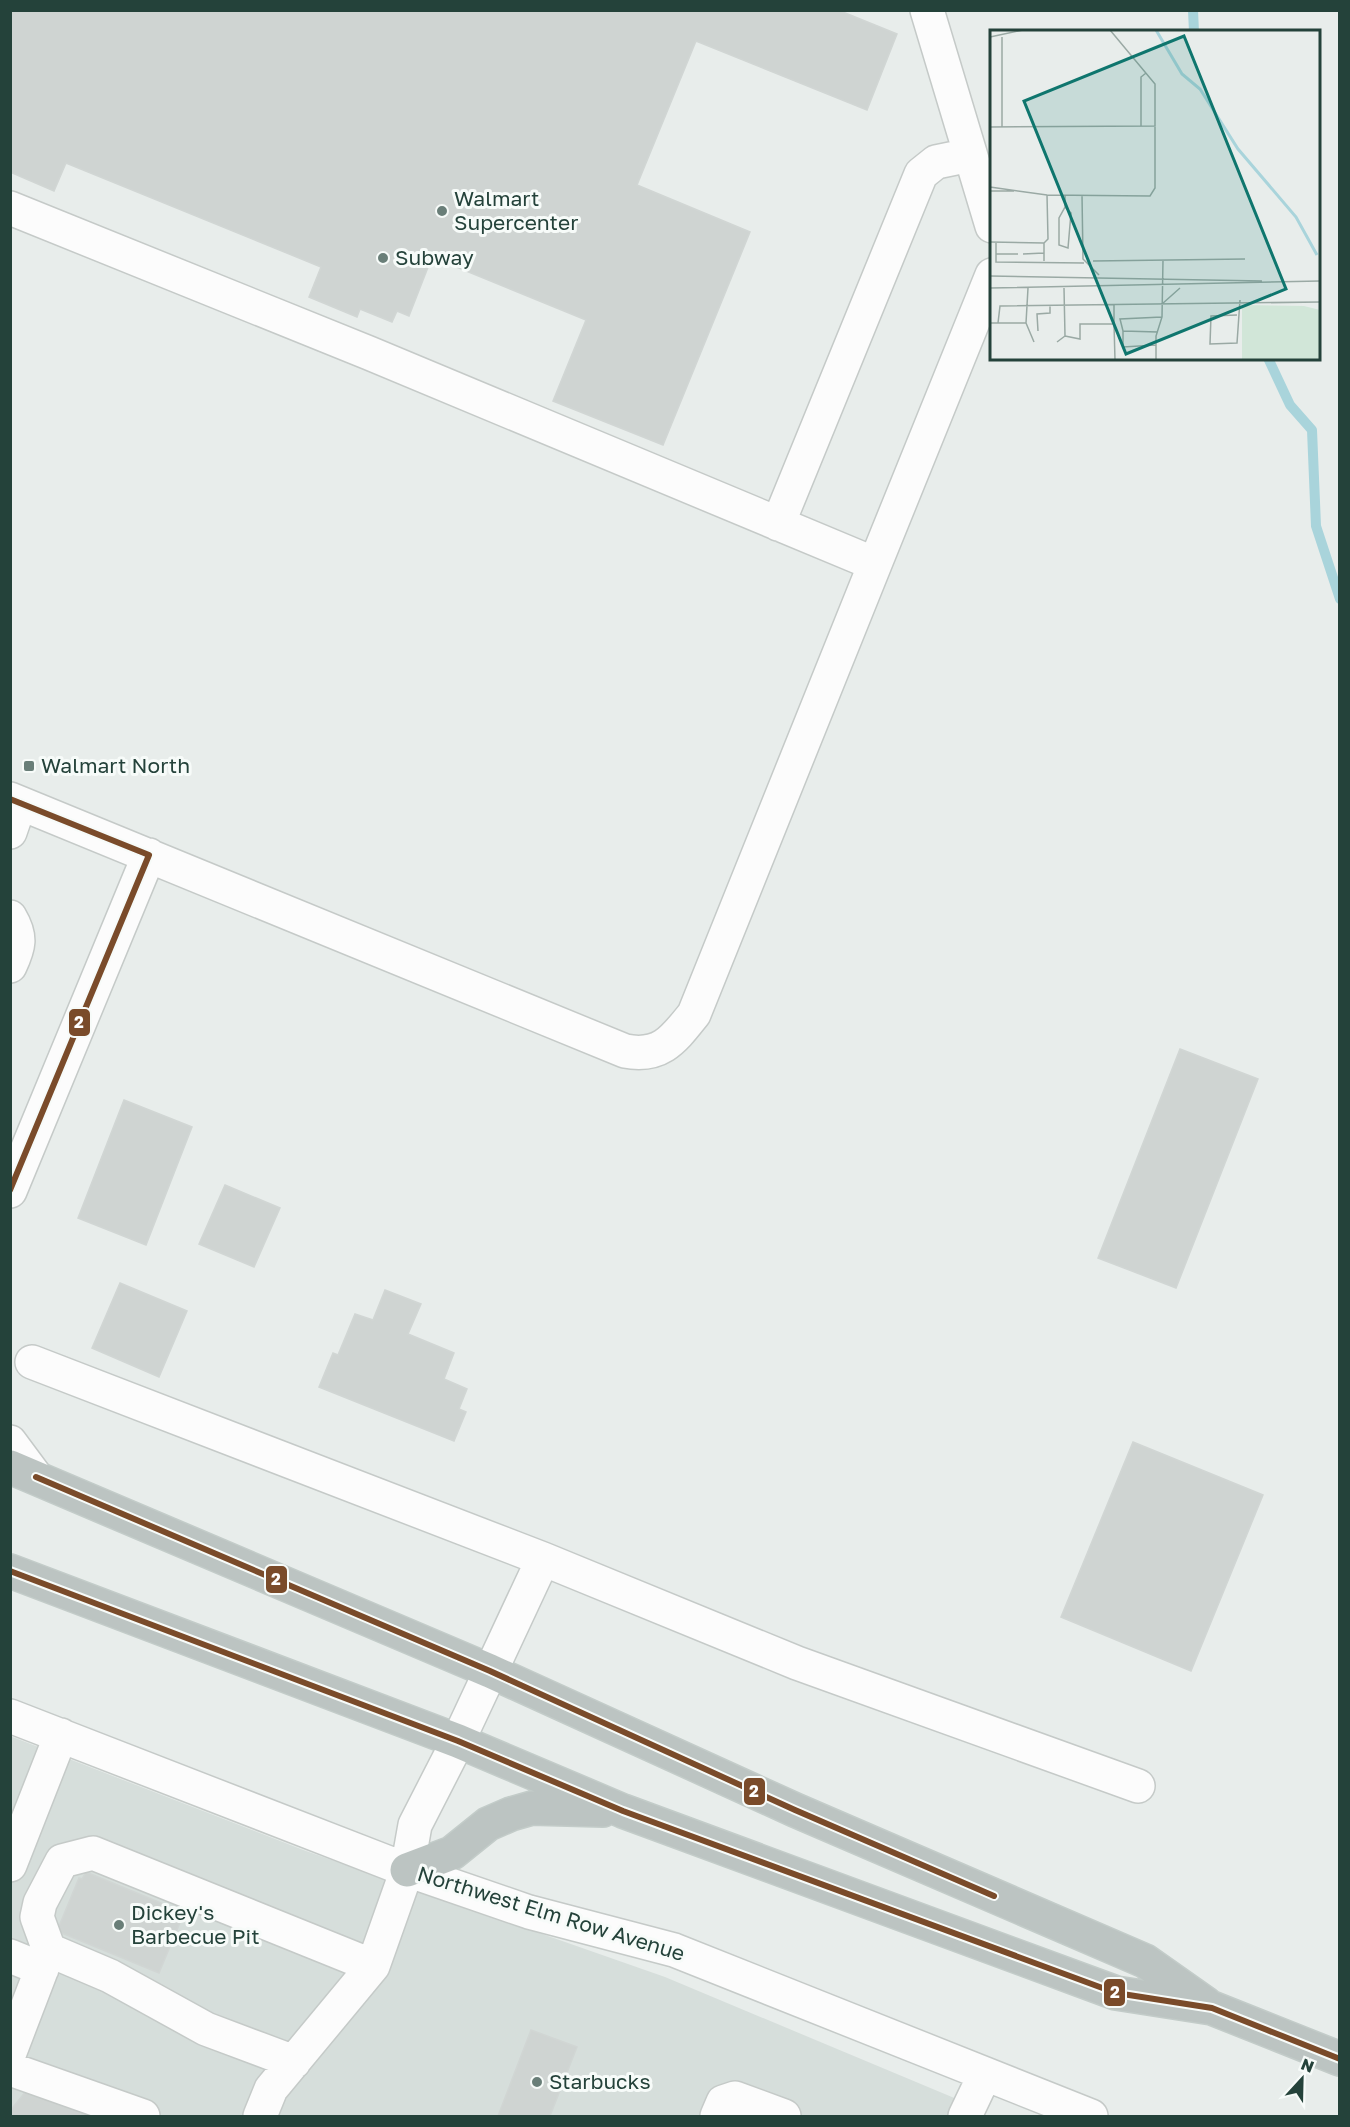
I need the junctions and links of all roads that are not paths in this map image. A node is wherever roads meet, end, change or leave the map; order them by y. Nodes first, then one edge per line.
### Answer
1 (927, 10) edge
2 (970, 155) junction
3 (10, 208) edge
4 (990, 220) edge
5 (990, 279) edge
6 (778, 524) junction
7 (874, 564) junction
8 (14, 812) edge
9 (149, 855) junction
10 (10, 917) edge
11 (10, 966) edge
12 (10, 1191) edge
13 (32, 1362) dead end
14 (10, 1442) edge
15 (23, 1472) edge
16 (543, 1558) junction
17 (10, 1571) edge
18 (490, 1671) junction
19 (10, 1716) edge
20 (61, 1735) junction
21 (458, 1741) junction
22 (1138, 1786) dead end
23 (623, 1811) junction
24 (10, 1865) edge
25 (407, 1870) junction
26 (10, 1956) edge
27 (46, 1960) junction
28 (373, 1966) junction
29 (1212, 2008) junction
30 (10, 2052) edge
31 (1340, 2059) edge
32 (294, 2062) junction
33 (10, 2069) edge
34 (985, 2074) junction
35 (143, 2116) edge
36 (260, 2116) edge
37 (717, 2116) edge
38 (784, 2116) edge
39 (965, 2116) edge
40 (1091, 2116) edge

1 - 2 street
2 - 4 street
2 - 6 street
3 - 6 street
5 - 7 street
6 - 7 street
7 - 9 street
8 - 9 street
9 - 12 street
10 - 11 street
13 - 16 street
14 - 15 street
15 - 18 highway
16 - 18 street
16 - 22 street
17 - 21 highway
18 - 21 street
18 - 29 highway
19 - 20 street, Northwest Elm Row Avenue
20 - 24 street
20 - 25 street, Northwest Elm Row Avenue
21 - 23 highway
21 - 25 street
23 - 25 highway
23 - 29 highway
25 - 28 street
25 - 34 street, Northwest Elm Row Avenue
26 - 27 street
27 - 28 street
27 - 30 street
27 - 32 street
28 - 32 street
29 - 31 highway
32 - 36 street
33 - 35 street
34 - 39 street
34 - 40 street, Northwest Elm Row Avenue
37 - 38 street

